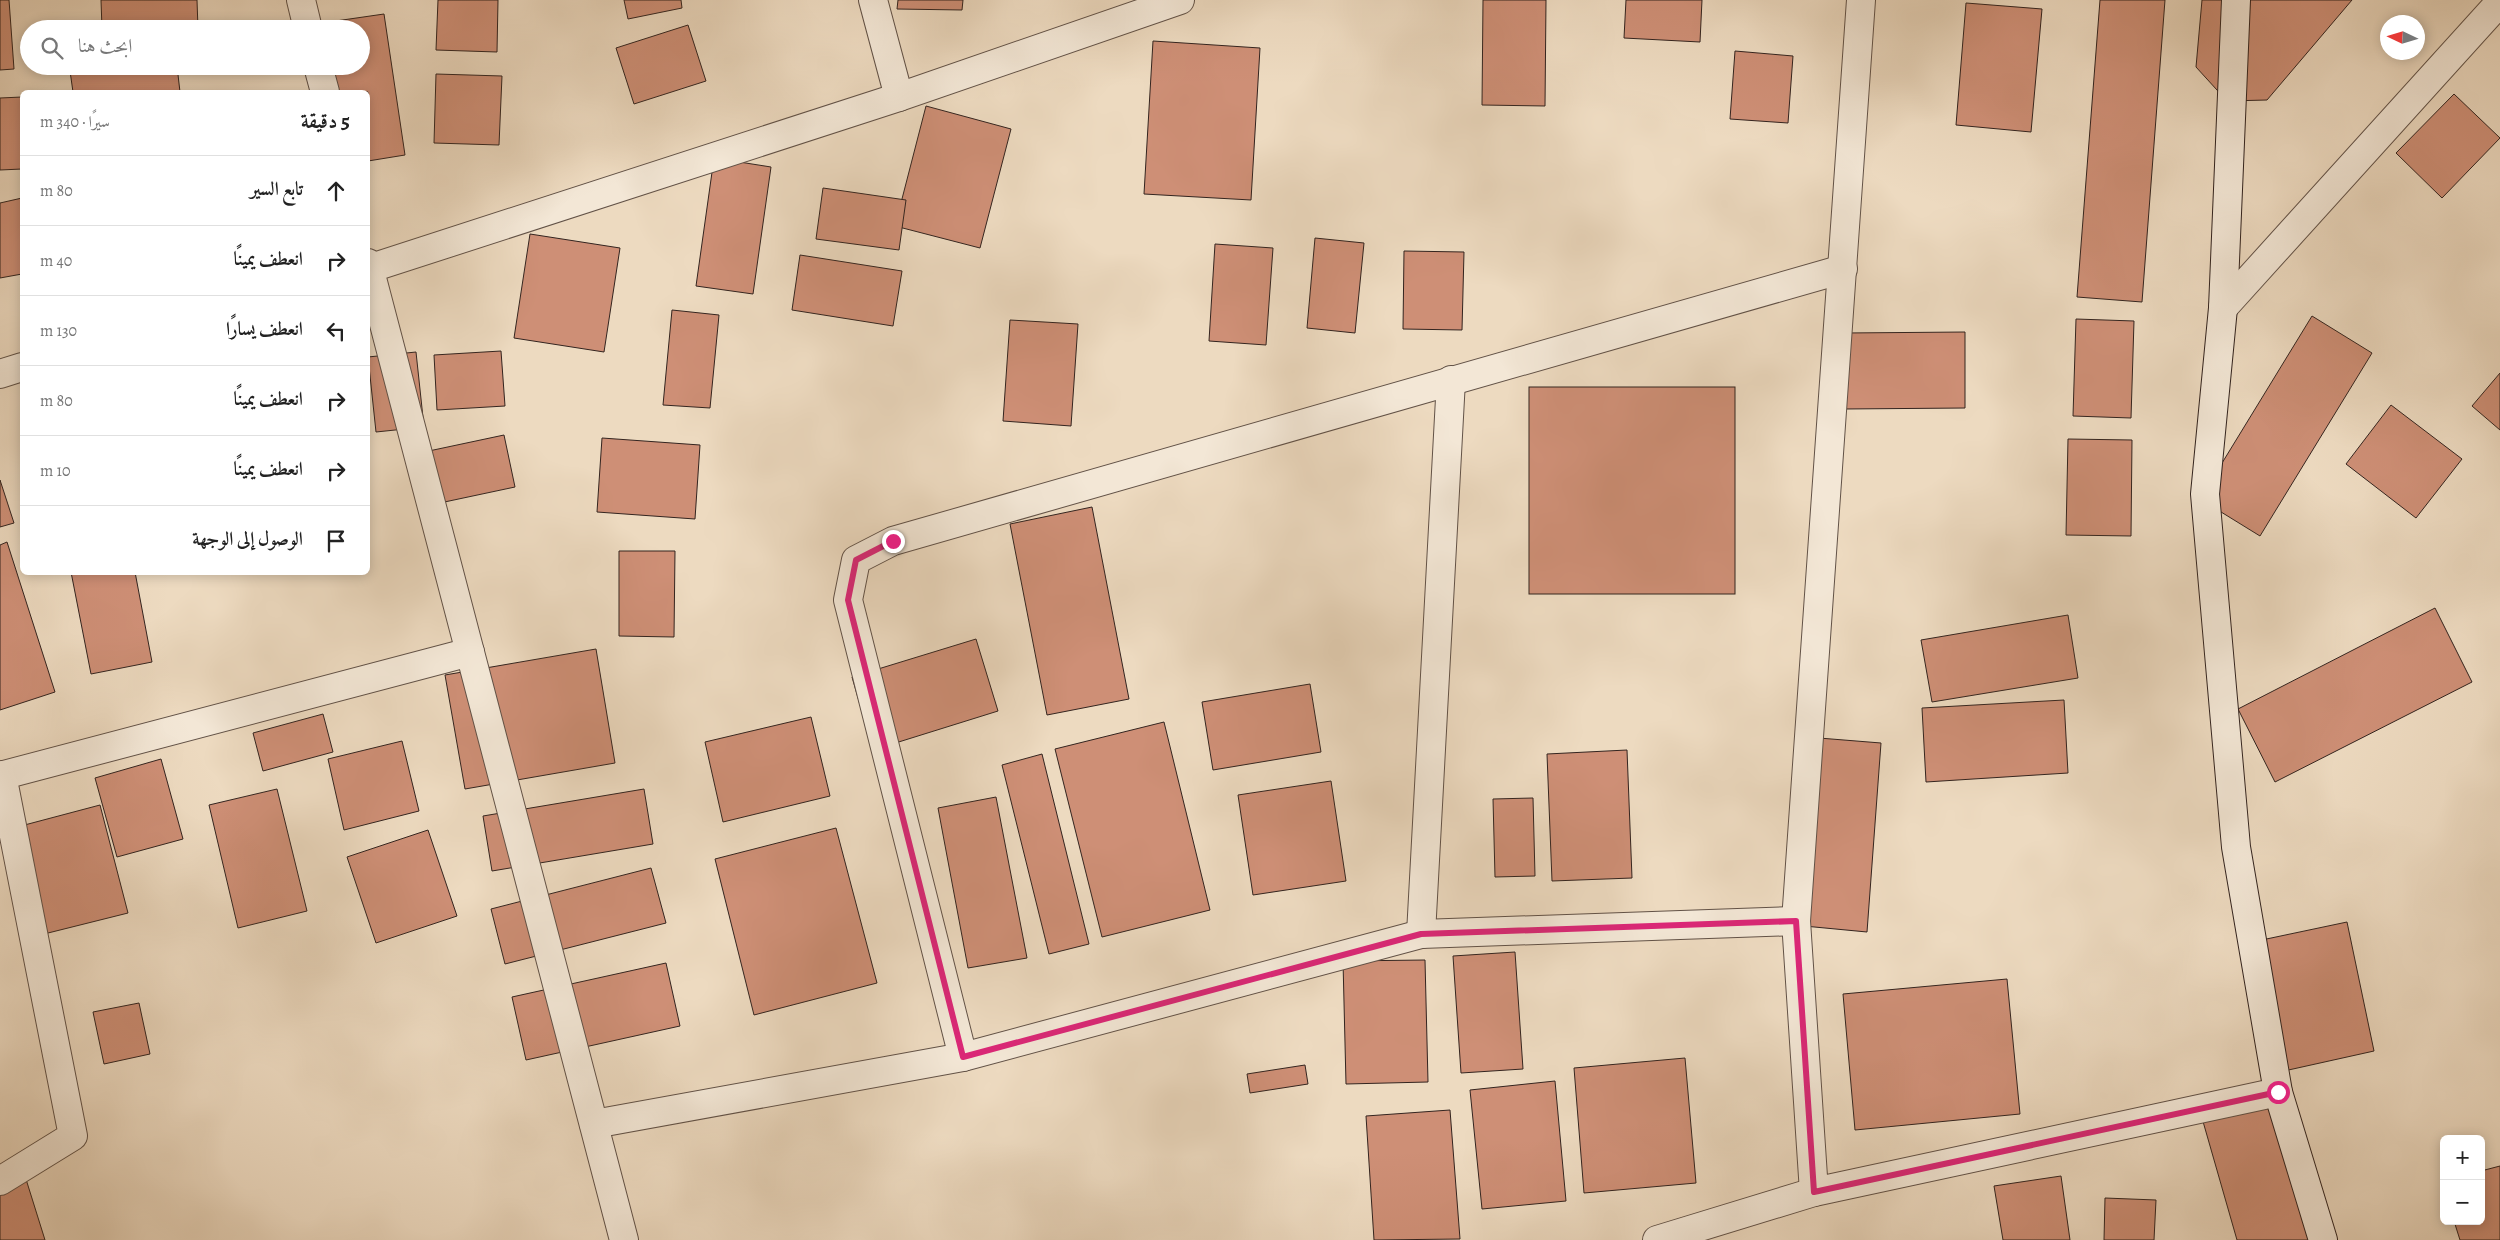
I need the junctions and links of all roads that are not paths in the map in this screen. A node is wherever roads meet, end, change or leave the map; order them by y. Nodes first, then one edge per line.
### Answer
1 (301, 0) edge
2 (873, 0) edge
3 (1180, 0) edge
4 (1861, 0) edge
5 (2236, 0) edge
6 (2500, 2) edge
7 (306, 20) edge
8 (320, 75) edge
9 (324, 90) edge
10 (900, 97) junction
11 (370, 266) edge
12 (1843, 269) junction
13 (370, 275) edge
14 (2224, 308) junction
15 (20, 368) edge
16 (0, 374) edge
17 (1450, 380) junction
18 (470, 652) junction
19 (1, 776) edge
20 (1796, 921) junction
21 (1421, 934) junction
22 (963, 1057) junction
23 (2278, 1092) junction
24 (594, 1124) junction
25 (0, 1181) edge
26 (1814, 1192) junction
27 (624, 1240) edge
28 (1656, 1240) edge
29 (2323, 1240) edge

1 - 7 street
2 - 10 street
3 - 10 street
4 - 12 street
5 - 14 street
6 - 14 street
8 - 9 street
10 - 11 street
12 - 17 street
12 - 20 street
13 - 18 street
14 - 23 street
15 - 16 street
17 - 21 street
17 - 22 street
18 - 19 street
18 - 24 street
19 - 25 street
20 - 21 street
20 - 26 street
21 - 22 street
22 - 24 street
23 - 26 street
23 - 29 street
24 - 27 street
26 - 28 street

